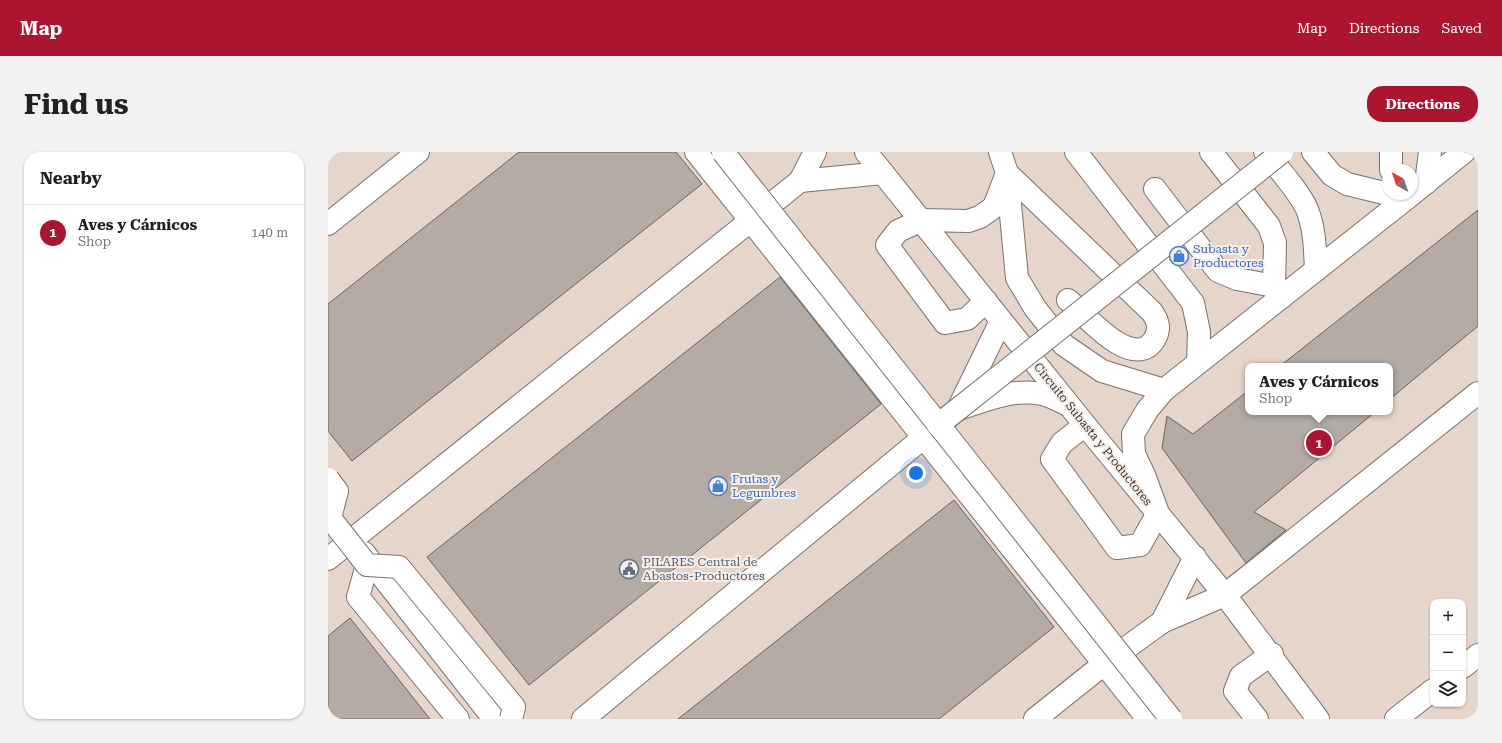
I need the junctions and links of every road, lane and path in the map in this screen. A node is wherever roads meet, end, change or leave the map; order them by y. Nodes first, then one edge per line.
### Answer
1 (418, 152) edge
2 (696, 152) edge
3 (723, 152) edge
4 (815, 152) edge
5 (866, 152) edge
6 (1000, 152) edge
7 (1076, 152) edge
8 (1211, 152) edge
9 (1265, 152) edge
10 (1282, 152) edge
11 (1313, 152) edge
12 (1392, 152) edge
13 (1430, 152) edge
14 (1464, 152) edge
15 (1391, 164) edge
16 (1418, 169) edge
17 (883, 173) junction
18 (1007, 173) junction
19 (800, 182) junction
20 (1418, 183) edge
21 (1155, 189) dead end
22 (1382, 190) edge
23 (1394, 200) edge
24 (750, 220) junction
25 (922, 220) junction
26 (328, 224) edge
27 (1316, 270) junction
28 (1278, 292) junction
29 (1068, 300) dead end
30 (986, 302) junction
31 (1002, 321) junction
32 (1198, 363) junction
33 (1164, 390) junction
34 (1478, 393) edge
35 (1069, 406) junction
36 (958, 409) junction
37 (1084, 425) junction
38 (931, 432) junction
39 (328, 479) edge
40 (1158, 513) junction
41 (328, 515) edge
42 (352, 539) junction
43 (1194, 557) junction
44 (328, 559) edge
45 (367, 565) junction
46 (1225, 595) junction
47 (1162, 622) junction
48 (1272, 654) junction
49 (1478, 655) edge
50 (1104, 664) junction
51 (1466, 665) edge
52 (1430, 692) edge
53 (458, 719) edge
54 (494, 719) edge
55 (511, 719) edge
56 (583, 719) edge
57 (1035, 719) edge
58 (1148, 719) edge
59 (1171, 719) edge
60 (1257, 719) edge
61 (1318, 719) edge
62 (1396, 719) edge

1 - 26 street
2 - 24 street
3 - 38 street, bridge
4 - 19 street
5 - 17 street, Circuito Subasta y Productores
6 - 18 street
7 - 32 street
8 - 28 street
9 - 27 street
10 - 38 street, bridge
11 - 22 street
12 - 15 street
13 - 16 street
14 - 20 street
17 - 19 street
17 - 25 street, Circuito Subasta y Productores
18 - 25 street
18 - 29 street
18 - 33 street
19 - 24 street
21 - 28 street
23 - 27 street
24 - 38 street
24 - 42 street
25 - 30 street, Circuito Subasta y Productores
25 - 30 street
27 - 28 street
28 - 32 street
30 - 31 street, Circuito Subasta y Productores
31 - 35 street, Circuito Subasta y Productores
31 - 36 street
32 - 33 street
33 - 40 street
34 - 46 street
35 - 36 street
35 - 37 street, Circuito Subasta y Productores
36 - 38 street
37 - 40 street, Circuito Subasta y Productores
37 - 40 street
38 - 50 street
38 - 56 street
38 - 59 street, bridge
39 - 41 street, bridge
40 - 43 street, Circuito Subasta y Productores
41 - 42 street
41 - 45 street, bridge
42 - 44 street
42 - 54 street
43 - 46 street, Circuito Subasta y Productores
43 - 47 street
45 - 53 street
45 - 55 street, bridge
46 - 47 street
46 - 48 street, Circuito Subasta y Productores
47 - 50 street
48 - 60 street
48 - 61 street, Circuito Subasta y Productores
49 - 51 street
50 - 57 street
50 - 58 street
52 - 62 street

